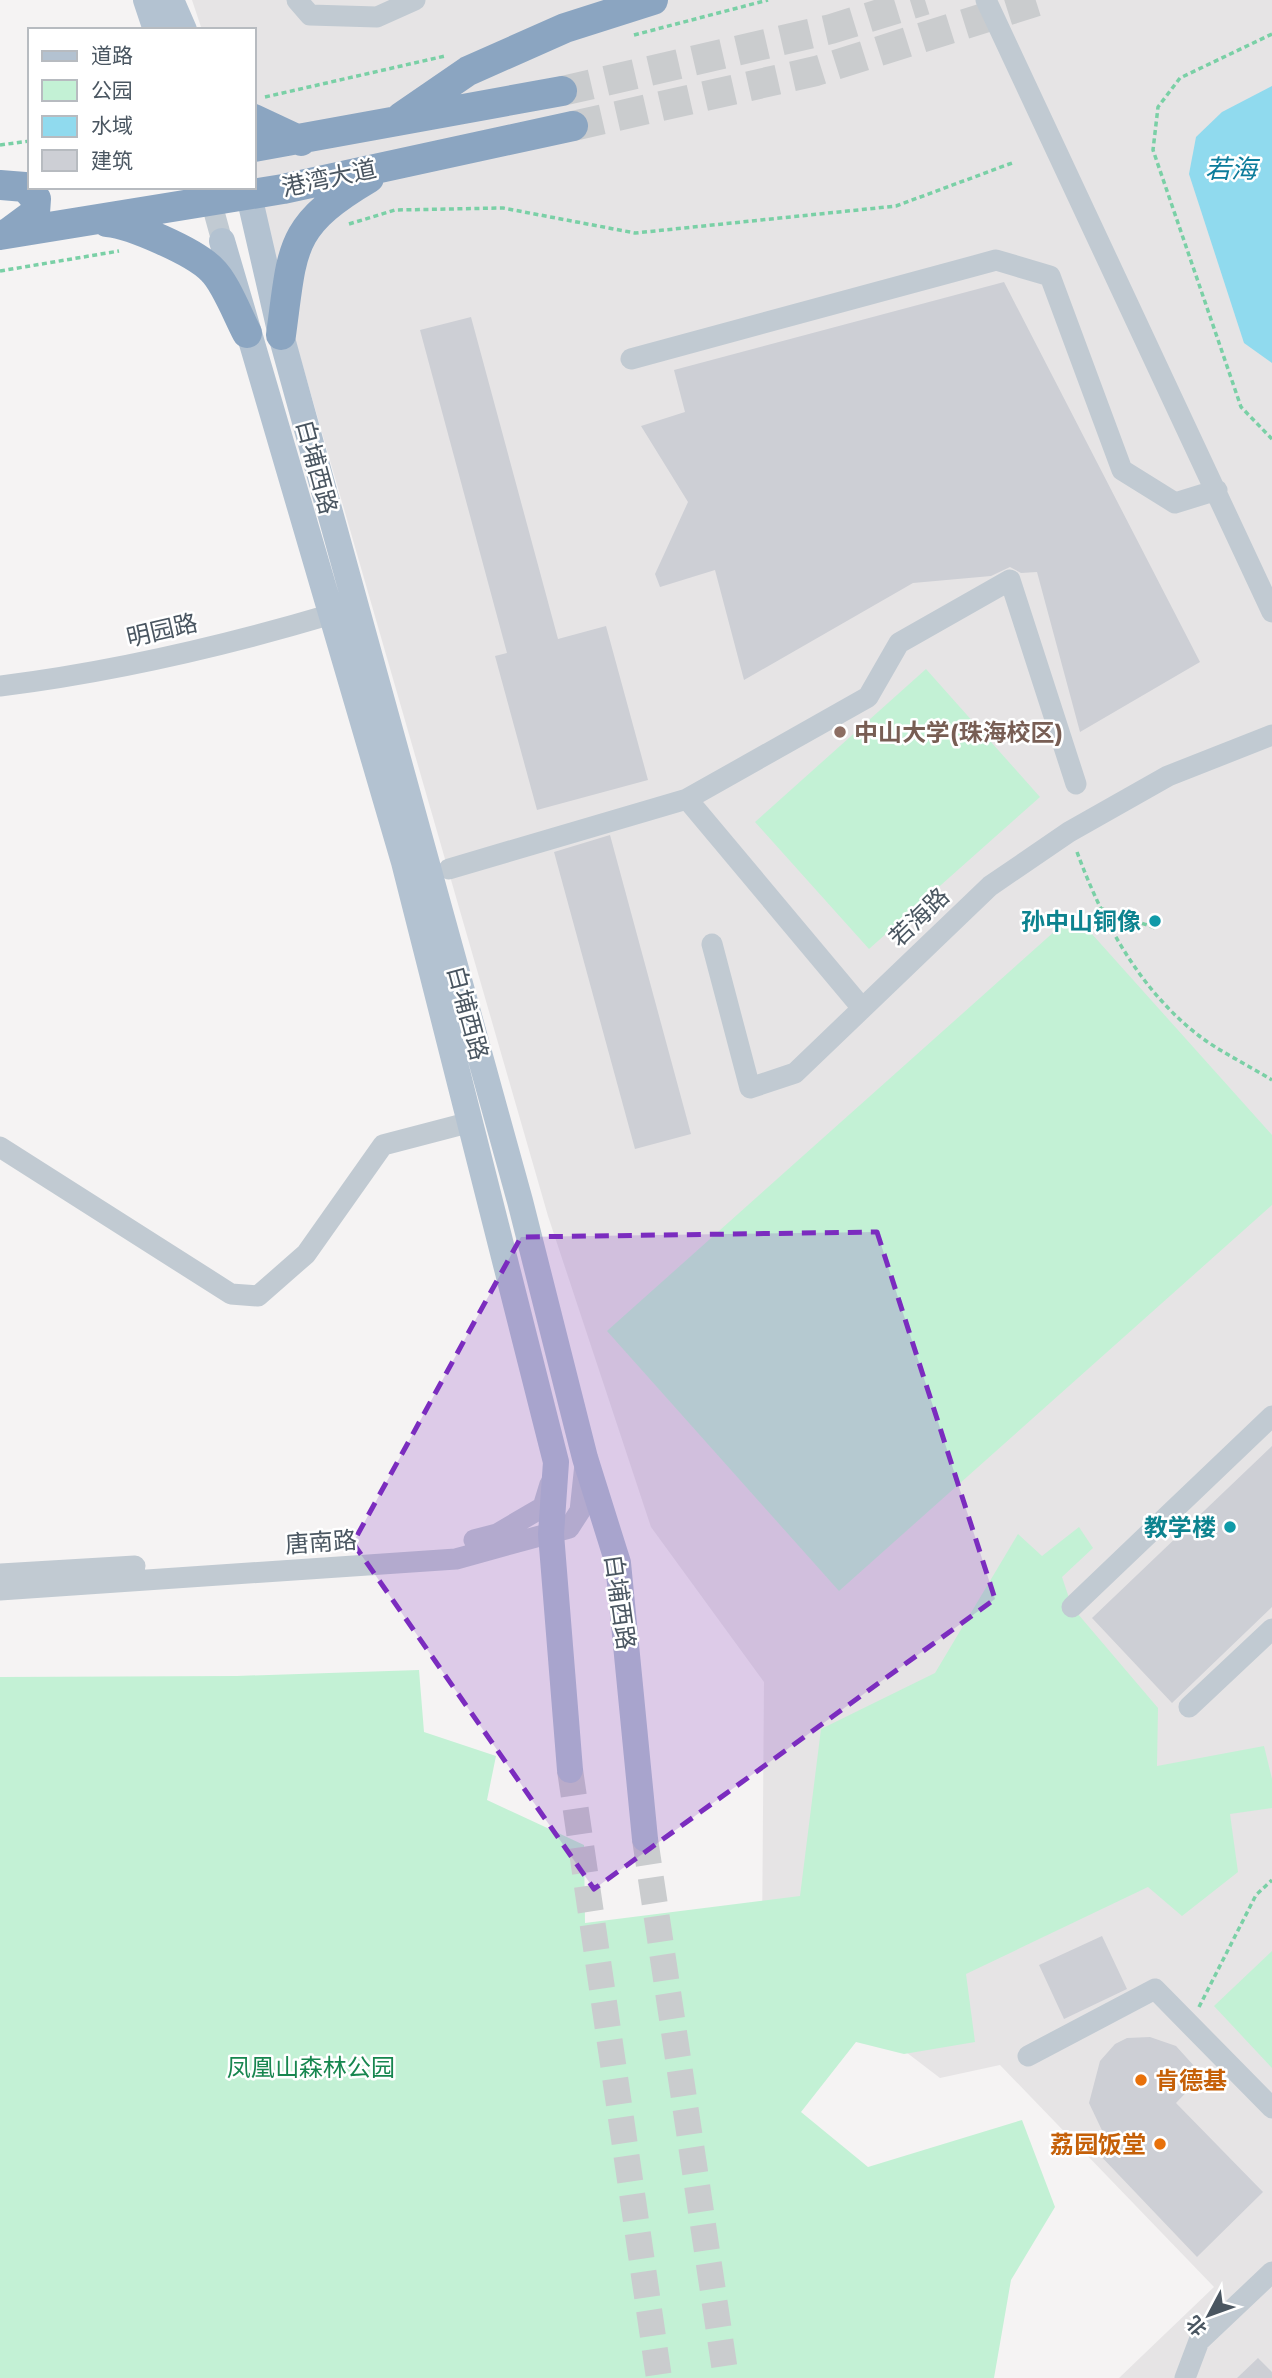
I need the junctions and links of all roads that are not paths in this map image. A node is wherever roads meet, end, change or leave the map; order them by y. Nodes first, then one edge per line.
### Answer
1 (146, 0) edge
2 (171, 0) edge
3 (297, 0) edge
4 (415, 0) edge
5 (653, 0) edge
6 (986, 0) edge
7 (155, 28) edge
8 (183, 28) edge
9 (562, 91) tunnel mouth
10 (256, 120) edge
11 (390, 124) junction
12 (573, 125) tunnel mouth
13 (301, 141) junction
14 (256, 148) edge
15 (394, 164) junction
16 (28, 179) edge
17 (0, 184) edge
18 (248, 191) edge
19 (209, 194) edge
20 (86, 221) junction
21 (4, 234) edge
22 (222, 240) joint
23 (247, 333) junction
24 (281, 335) junction
25 (631, 359) dead end
26 (1217, 490) junction
27 (1272, 612) edge
28 (332, 614) junction
29 (0, 686) edge
30 (1272, 735) edge
31 (1076, 784) dead end
32 (687, 799) junction
33 (449, 869) dead end
34 (712, 944) dead end
35 (862, 1008) junction
36 (471, 1122) junction
37 (0, 1147) edge
38 (1272, 1416) edge
39 (585, 1458) junction
40 (556, 1462) junction
41 (551, 1534) junction
42 (0, 1574) edge
43 (0, 1590) edge
44 (1072, 1607) dead end
45 (1272, 1629) edge
46 (1189, 1707) dead end
47 (570, 1770) tunnel mouth
48 (645, 1839) tunnel mouth
49 (1028, 2056) dead end
50 (1272, 2108) edge
51 (1272, 2272) edge
52 (1183, 2377) edge

1 - 7 main road
2 - 8 main road
3 - 4 street
5 - 11 highway
6 - 26 street
9 - 11 highway, 港湾大道
10 - 13 highway
11 - 13 highway, 港湾大道
12 - 15 highway, 港湾大道
13 - 14 highway, 港湾大道
15 - 18 highway, 港湾大道
15 - 24 highway
16 - 17 highway
17 - 21 highway
18 - 19 highway, 港湾大道
18 - 24 main road, 白埔西路
19 - 20 highway, 港湾大道
19 - 22 street
20 - 21 highway, 港湾大道
20 - 23 highway
22 - 23 main road, 白埔西路
23 - 28 main road, 白埔西路
24 - 39 main road, 白埔西路
25 - 26 street
26 - 27 street
28 - 29 street, 明园路
28 - 36 main road, 白埔西路
30 - 35 street, 若海路
31 - 32 street
32 - 33 street
32 - 35 street
34 - 35 street, 若海路
36 - 37 street
36 - 40 main road, 白埔西路
38 - 44 street
39 - 41 street, 唐南路
39 - 48 main road, 白埔西路
40 - 41 main road, 白埔西路
40 - 42 street, 唐南路
41 - 43 street, 唐南路
41 - 47 main road, 白埔西路
45 - 46 street
49 - 50 street
51 - 52 street

